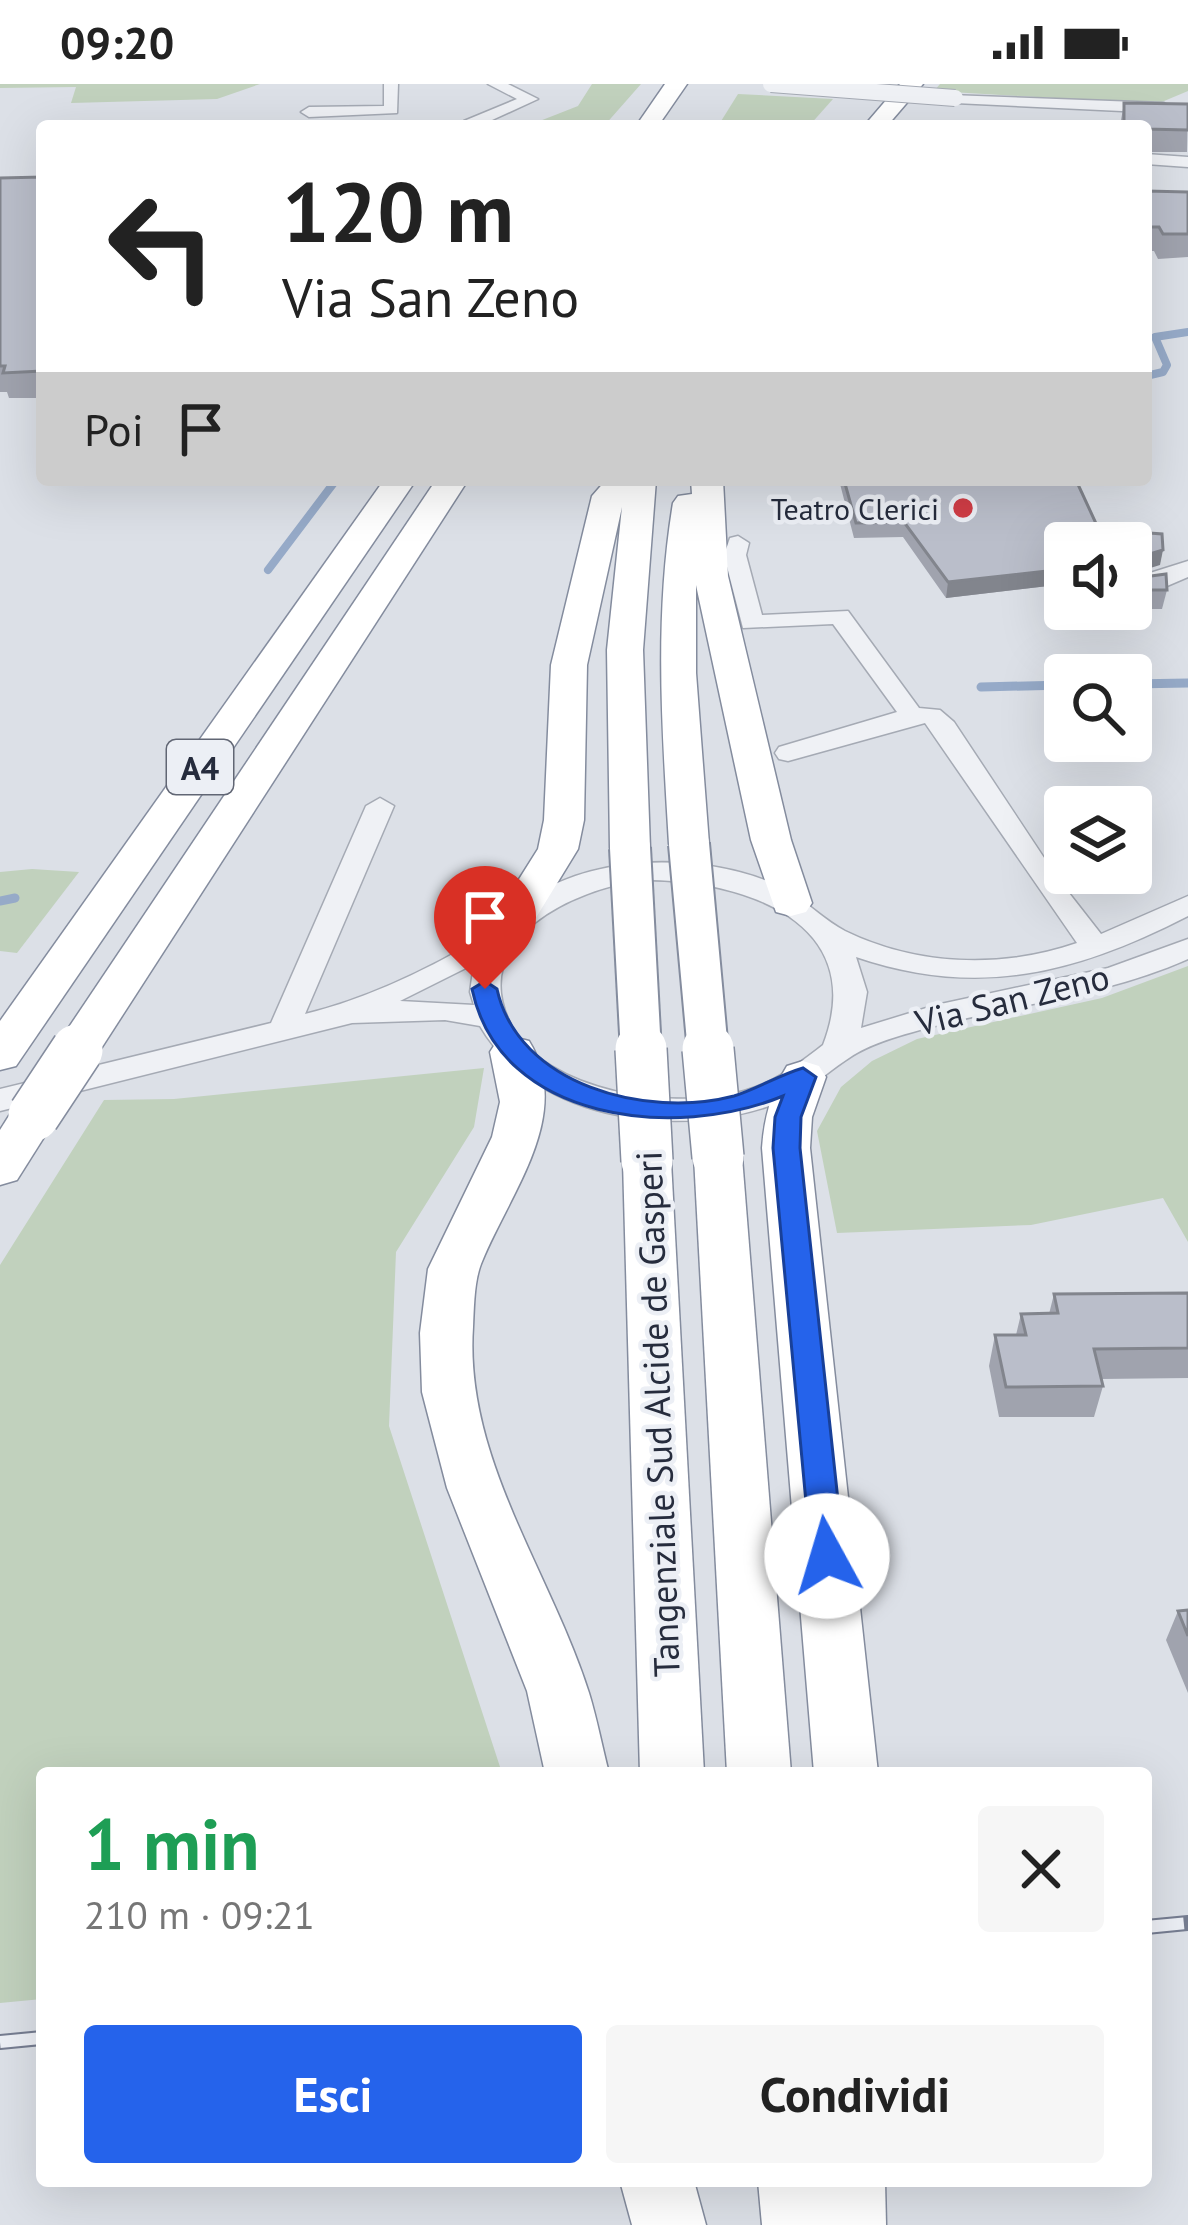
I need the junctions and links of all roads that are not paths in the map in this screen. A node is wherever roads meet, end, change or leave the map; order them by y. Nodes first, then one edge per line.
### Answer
1 (392, 84) edge
2 (494, 84) edge
3 (676, 84) edge
4 (771, 84) edge
5 (875, 84) edge
6 (912, 84) edge
7 (1177, 108) edge
8 (853, 111) dead end
9 (309, 112) dead end
10 (390, 118) edge
11 (480, 120) edge
12 (651, 120) edge
13 (880, 120) edge
14 (1152, 159) edge
15 (1188, 162) edge
16 (396, 486) edge
17 (448, 486) edge
18 (618, 486) edge
19 (639, 486) edge
20 (692, 486) edge
21 (707, 486) edge
22 (738, 543) dead end
23 (1188, 568) edge
24 (1152, 584) edge
25 (912, 716) junction
26 (788, 753) dead end
27 (380, 806) dead end
28 (791, 903) junction
29 (1188, 905) edge
30 (504, 935) junction
31 (831, 936) junction
32 (1188, 948) edge
33 (1096, 949) junction
34 (352, 1013) junction
35 (282, 1033) junction
36 (502, 1035) junction
37 (0, 1055) edge
38 (820, 1064) junction
39 (17, 1108) edge
40 (0, 1168) edge
41 (576, 1767) edge
42 (672, 1767) edge
43 (759, 1767) edge
44 (845, 1767) edge
45 (659, 2187) edge
46 (690, 2187) edge
47 (796, 2187) edge
48 (848, 2187) edge
49 (669, 2225) edge
50 (691, 2225) edge
51 (800, 2225) edge
52 (849, 2225) edge

1 - 10 street
2 - 11 street
3 - 12 highway
4 - 7 street, bridge
5 - 8 highway
6 - 13 highway
9 - 10 street
14 - 15 street
16 - 37 highway, A4
17 - 39 highway, A4, bridge
18 - 30 highway
19 - 42 highway, Tangenziale Sud Alcide de Gasperi, bridge
20 - 43 highway, Tangenziale Sud Alcide de Gasperi, bridge
21 - 28 highway
22 - 25 street, Via San Zeno
23 - 24 street
25 - 26 street
25 - 33 street, Via San Zeno
27 - 35 street
28 - 30 street, Via San Zeno
28 - 31 street, Via San Zeno
29 - 33 street, Via San Zeno
30 - 34 street, Via San Zeno
30 - 36 street
31 - 33 street, Via San Zeno
31 - 38 street, Via San Zeno
32 - 38 street, Via San Zeno
34 - 35 street, Via San Zeno
34 - 36 street, Via San Zeno
35 - 39 street, Via San Zeno
36 - 38 street, Via San Zeno
36 - 41 highway
38 - 44 highway
39 - 40 highway, A4
45 - 49 highway
46 - 50 highway
47 - 51 highway
48 - 52 highway

